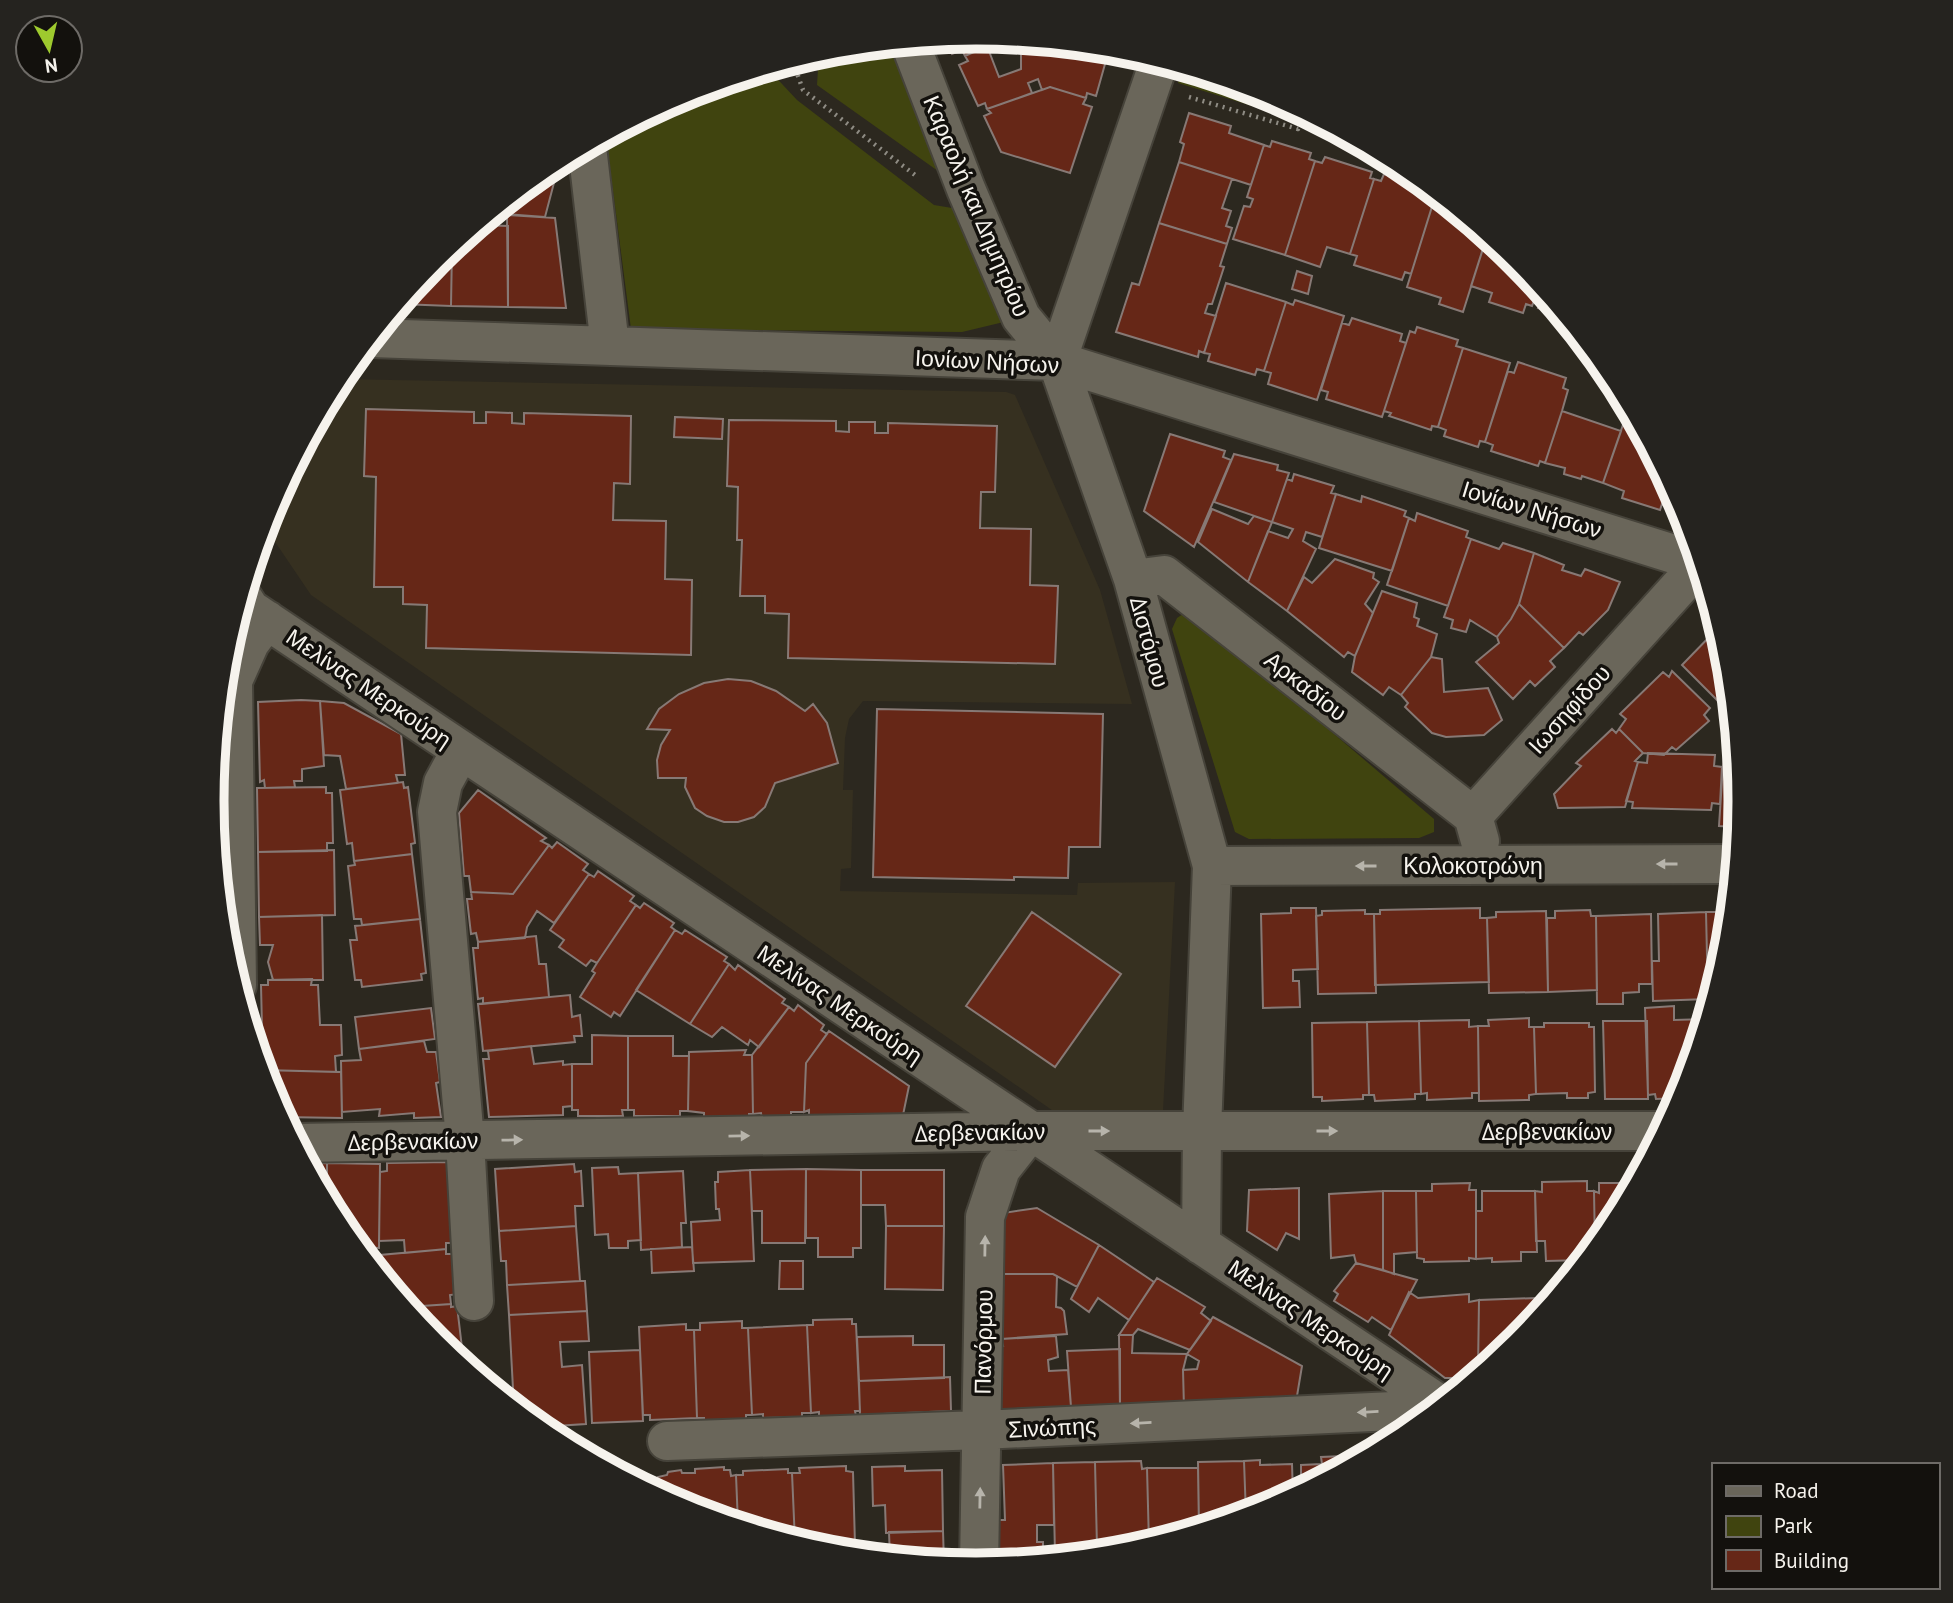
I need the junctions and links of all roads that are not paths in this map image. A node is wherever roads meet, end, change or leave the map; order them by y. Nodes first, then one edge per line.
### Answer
1 (913, 52) edge
2 (1155, 74) edge
3 (588, 157) edge
4 (384, 338) edge
5 (610, 346) junction
6 (1057, 361) junction
7 (1689, 560) edge
8 (1692, 571) edge
9 (1133, 579) junction
10 (250, 609) edge
11 (234, 679) edge
12 (233, 685) edge
13 (461, 750) junction
14 (1473, 816) junction
15 (1726, 864) edge
16 (1488, 865) junction
17 (1212, 866) junction
18 (236, 938) edge
19 (1202, 1130) junction
20 (1031, 1131) junction
21 (1652, 1131) edge
22 (465, 1140) junction
23 (307, 1143) edge
24 (1201, 1245) junction
25 (474, 1301) dead end
26 (1433, 1400) edge
27 (1419, 1410) edge
28 (981, 1430) junction
29 (667, 1441) dead end
30 (979, 1554) edge

1 - 6 street, Καραολή και Δημητρίου
2 - 6 street
3 - 5 street
4 - 5 street, Ιονίων Νήσων
5 - 6 street, Ιονίων Νήσων
6 - 7 street, Ιονίων Νήσων
6 - 9 street, Διστόμου
8 - 14 street, Ιωσηφίδου
9 - 14 street, Αρκαδίου
9 - 17 street, Διστόμου
10 - 11 street
10 - 13 street, Μελίνας Μερκούρη
12 - 18 street
13 - 20 street, Μελίνας Μερκούρη
13 - 22 street
14 - 16 street
15 -> 16 street, Κολοκοτρώνη
16 -> 17 street, Κολοκοτρώνη
17 - 19 street, Διστόμου
20 -> 19 street, Δερβενακίων
19 -> 21 street, Δερβενακίων
19 - 24 street, Διστόμου
22 -> 20 street, Δερβενακίων
20 - 24 street, Μελίνας Μερκούρη
28 -> 20 street, Πανόρμου
22 - 23 street, Δερβενακίων
22 - 25 street
24 - 26 street, Μελίνας Μερκούρη
27 -> 28 street, Σινώπης
28 - 29 street, Σινώπης
30 -> 28 street, Πανόρμου

